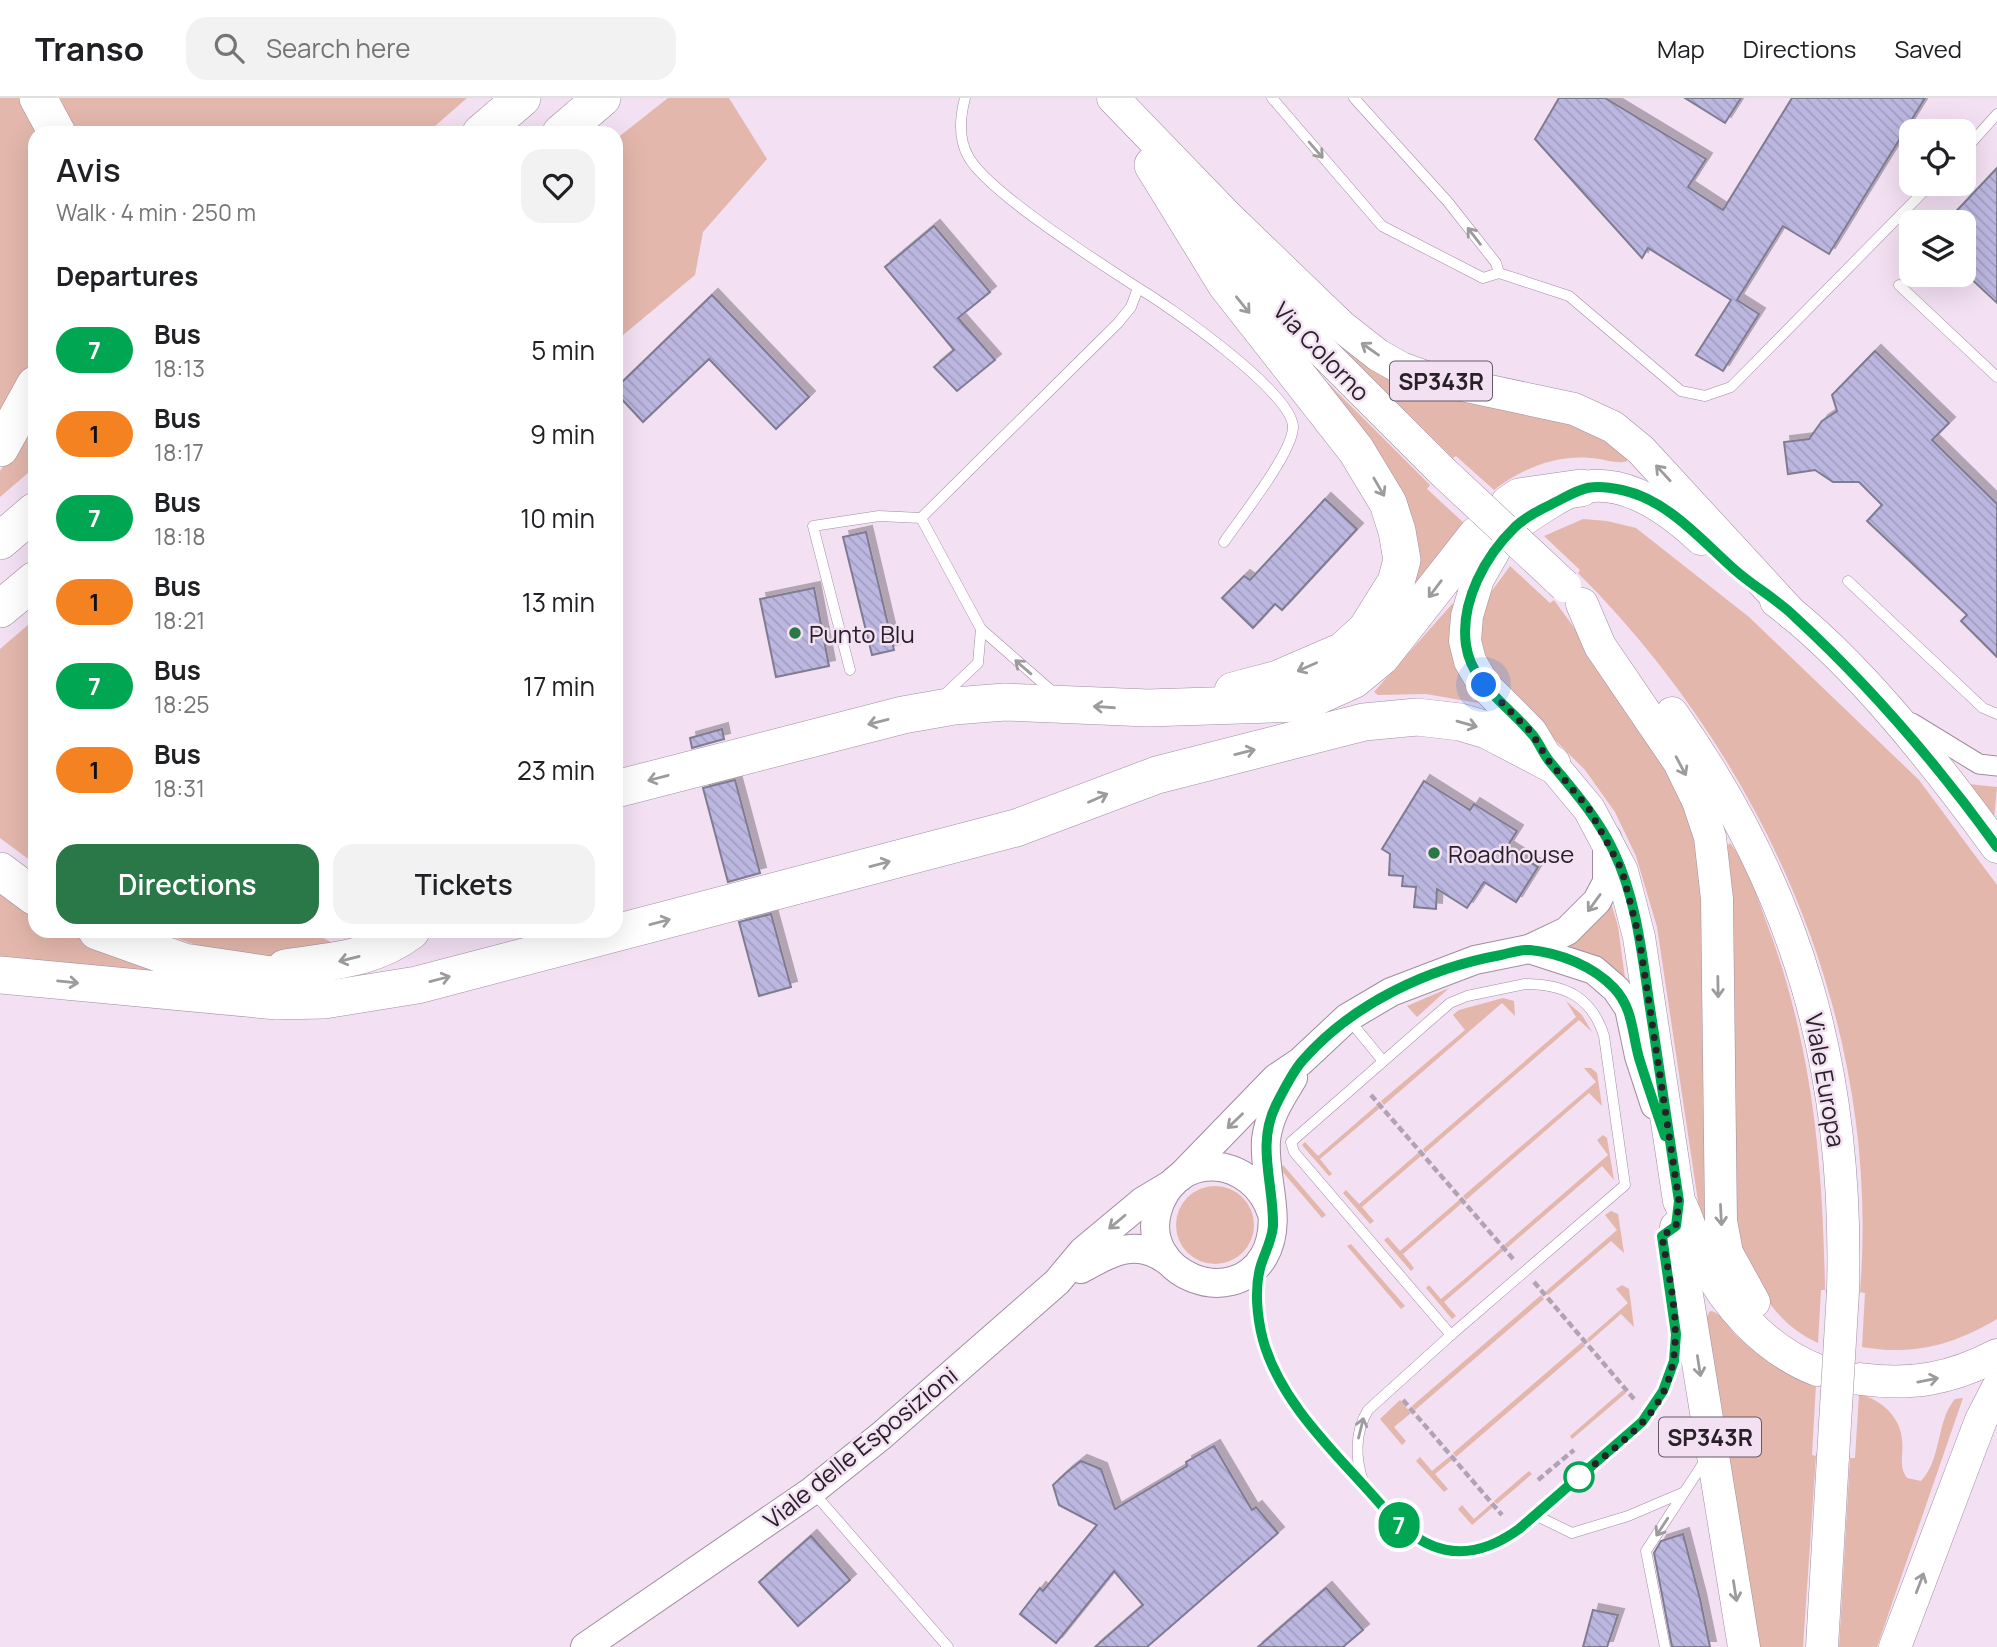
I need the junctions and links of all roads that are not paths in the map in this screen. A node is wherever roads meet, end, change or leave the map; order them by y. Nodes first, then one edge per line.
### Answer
1 (38, 98) edge
2 (522, 98) edge
3 (602, 98) edge
4 (965, 98) edge
5 (1096, 98) edge
6 (1113, 98) edge
7 (1272, 98) edge
8 (1354, 98) edge
9 (1997, 114) edge
10 (53, 126) edge
11 (489, 126) edge
12 (569, 126) edge
13 (1976, 138) edge
14 (1153, 165) junction
15 (1919, 196) edge
16 (1499, 273) junction
17 (1901, 287) edge
18 (1138, 288) junction
19 (1997, 377) edge
20 (28, 398) edge
21 (0, 448) edge
22 (1581, 488) joint
23 (1517, 511) dead end
24 (28, 517) edge
25 (921, 518) junction
26 (0, 541) edge
27 (1224, 542) dead end
28 (1486, 543) joint
29 (1848, 581) dead end
30 (28, 586) edge
31 (1574, 595) junction
32 (0, 609) edge
33 (1792, 614) junction
34 (981, 629) junction
35 (850, 670) dead end
36 (1860, 681) junction
37 (1067, 704) junction
38 (1172, 708) junction
39 (928, 710) junction
40 (1997, 714) edge
41 (1552, 764) junction
42 (1997, 766) edge
43 (623, 787) edge
44 (1607, 838) junction
45 (1997, 847) edge
46 (0, 871) edge
47 (28, 892) edge
48 (623, 931) edge
49 (117, 938) edge
50 (399, 938) edge
51 (597, 938) edge
52 (1529, 949) junction
53 (256, 973) junction
54 (0, 975) edge
55 (373, 992) junction
56 (1348, 1018) junction
57 (1303, 1059) junction
58 (1383, 1061) junction
59 (1674, 1162) junction
60 (1177, 1180) junction
61 (1272, 1214) junction
62 (1673, 1221) junction
63 (1264, 1255) junction
64 (1169, 1262) junction
65 (1057, 1282) junction
66 (1673, 1305) dead end
67 (1451, 1335) junction
68 (1997, 1355) edge
69 (1860, 1379) dead end
70 (1997, 1389) edge
71 (1712, 1449) junction
72 (812, 1491) junction
73 (1370, 1493) junction
74 (1535, 1515) junction
75 (584, 1647) edge
76 (948, 1647) edge
77 (1665, 1647) edge
78 (1744, 1647) edge
79 (1822, 1647) edge
80 (1895, 1647) edge

1 - 10 highway
2 - 11 highway
3 - 12 highway
4 - 18 lane
5 - 14 main road, Via Colorno
33 -> 6 main road, SP343R
7 -> 16 lane
16 -> 8 lane
9 - 13 lane
14 - 31 main road, Via Colorno, bridge
14 -> 38 highway
15 - 16 lane
17 - 19 lane
18 - 25 lane
18 - 27 lane
20 - 21 highway
22 - 23 highway
22 - 33 main road, SP343R
24 - 26 highway
25 - 34 lane
25 - 35 lane
28 -> 38 highway
28 - 41 main road, SP343R
29 - 40 lane
30 - 32 highway
31 -> 62 main road, SP343R
31 - 79 main road, Viale Europa, bridge
33 - 36 main road, SP343R
37 -> 34 lane
34 - 39 lane
36 - 42 street
36 - 45 main road, SP343R
38 -> 37 highway
37 - 39 highway
39 -> 43 highway
41 - 44 main road, SP343R
48 -> 41 highway
44 -> 52 street, Viale delle Esposizioni
44 - 59 main road, SP343R
46 - 47 highway
49 - 53 highway
50 -> 53 highway
55 -> 51 highway
52 - 56 street, Viale delle Esposizioni
52 - 59 street
53 - 55 highway
54 -> 55 highway
56 - 57 street, Viale delle Esposizioni
56 - 58 lane
57 -> 60 street, Viale delle Esposizioni
57 - 61 street, Viale delle Esposizioni
58 - 67 lane
58 - 67 lane
59 - 62 main road, SP343R
60 - 61 street, Viale delle Esposizioni
60 - 64 street, Viale delle Esposizioni
60 -> 65 street, Viale delle Esposizioni
61 - 63 street, Viale delle Esposizioni
62 -> 71 main road, SP343R
63 - 64 street, Viale delle Esposizioni
63 - 73 lane
64 - 65 street, Viale delle Esposizioni
65 - 72 street, Viale delle Esposizioni
66 - 74 lane
73 -> 67 lane
69 -> 68 main road
80 -> 70 main road
71 - 74 lane
71 -> 77 lane
71 -> 78 main road, SP343R
72 - 75 street, Viale delle Esposizioni
72 - 76 lane
73 - 74 lane

